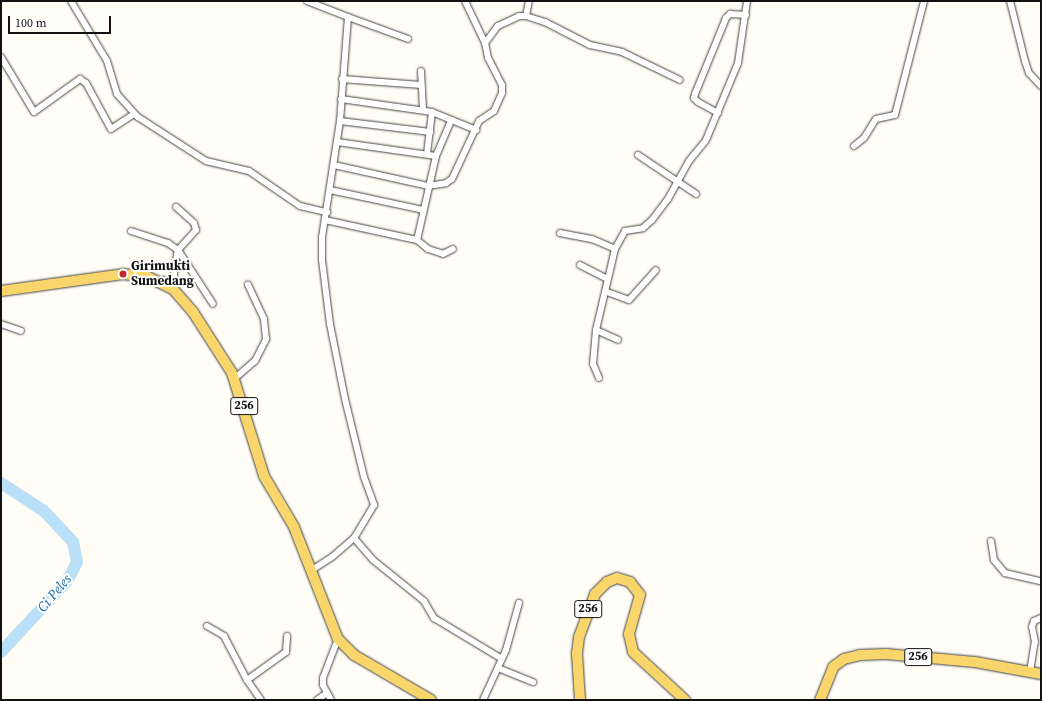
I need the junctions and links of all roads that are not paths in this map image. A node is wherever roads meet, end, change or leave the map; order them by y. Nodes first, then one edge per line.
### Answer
1 (71, 1) edge
2 (306, 1) edge
3 (465, 1) edge
4 (529, 1) edge
5 (747, 1) edge
6 (924, 1) edge
7 (1010, 1) edge
8 (746, 15) junction
9 (526, 16) junction
10 (348, 17) junction
11 (408, 39) dead end
12 (485, 43) junction
13 (1, 57) edge
14 (421, 71) dead end
15 (342, 79) junction
16 (680, 80) dead end
17 (421, 85) junction
18 (1041, 86) edge
19 (341, 99) junction
20 (423, 110) junction
21 (432, 112) junction
22 (718, 112) junction
23 (134, 114) junction
24 (451, 120) junction
25 (340, 121) junction
26 (476, 130) junction
27 (430, 132) junction
28 (337, 142) junction
29 (854, 146) dead end
30 (427, 154) junction
31 (638, 155) dead end
32 (436, 156) junction
33 (334, 166) junction
34 (678, 181) junction
35 (428, 186) junction
36 (330, 190) junction
37 (696, 194) dead end
38 (176, 207) dead end
39 (423, 210) junction
40 (327, 212) junction
41 (325, 220) junction
42 (131, 231) dead end
43 (560, 233) dead end
44 (417, 240) junction
45 (453, 249) dead end
46 (615, 249) junction
47 (178, 250) junction
48 (580, 265) dead end
49 (656, 270) dead end
50 (607, 279) junction
51 (157, 280) junction
52 (248, 285) dead end
53 (1, 291) edge
54 (607, 292) junction
55 (213, 304) dead end
56 (1, 324) edge
57 (596, 330) junction
58 (21, 331) dead end
59 (618, 340) dead end
60 (598, 378) dead end
61 (234, 379) junction
62 (354, 538) junction
63 (991, 541) dead end
64 (312, 570) junction
65 (1041, 581) edge
66 (519, 603) dead end
67 (1041, 618) edge
68 (207, 626) dead end
69 (287, 636) dead end
70 (338, 639) junction
71 (1038, 643) edge
72 (502, 659) junction
73 (498, 668) junction
74 (1030, 672) junction
75 (1041, 674) edge
76 (247, 680) junction
77 (533, 682) dead end
78 (327, 693) junction
79 (261, 700) edge
80 (317, 700) edge
81 (331, 700) edge
82 (430, 700) edge
83 (483, 700) edge
84 (580, 700) edge
85 (685, 700) edge
86 (820, 700) edge

1 - 23 street
2 - 10 street
3 - 12 street
4 - 9 street
5 - 8 street
6 - 29 street
7 - 18 street
8 - 22 street
8 - 22 street
9 - 12 street
9 - 16 street
10 - 11 street
10 - 15 street
12 - 26 street
13 - 23 street
14 - 17 street
15 - 17 street
15 - 19 street
17 - 20 street
19 - 20 street
19 - 25 street
20 - 21 street
21 - 24 street
21 - 27 street
22 - 34 street
23 - 40 street
24 - 26 street
24 - 32 street
25 - 27 street
25 - 28 street
26 - 35 street
27 - 30 street
28 - 30 street
28 - 33 street
30 - 32 street
31 - 34 street
32 - 35 street
33 - 35 street
33 - 36 street
34 - 37 street
34 - 46 street
35 - 39 street
36 - 39 street
36 - 40 street
38 - 47 street
39 - 44 street
40 - 41 street
41 - 44 street
41 - 62 street
42 - 47 street
43 - 46 street
44 - 45 street
46 - 50 street
47 - 51 street
47 - 55 street
48 - 50 street
49 - 54 street
50 - 54 street
51 - 53 main road, 256
51 - 61 main road, 256
52 - 61 street
54 - 57 street
56 - 58 street
57 - 59 street
57 - 60 street
61 - 64 main road, 256
62 - 64 street
62 - 72 street
63 - 65 street
64 - 70 main road, 256
66 - 72 street
67 - 71 street
68 - 76 street
69 - 76 street
70 - 78 street
70 - 82 main road, 256
71 - 74 street
72 - 73 street
73 - 77 street
73 - 83 street
74 - 75 main road, 256
74 - 86 main road, 256
76 - 79 street
78 - 80 street
78 - 81 street
84 - 85 main road, 256

